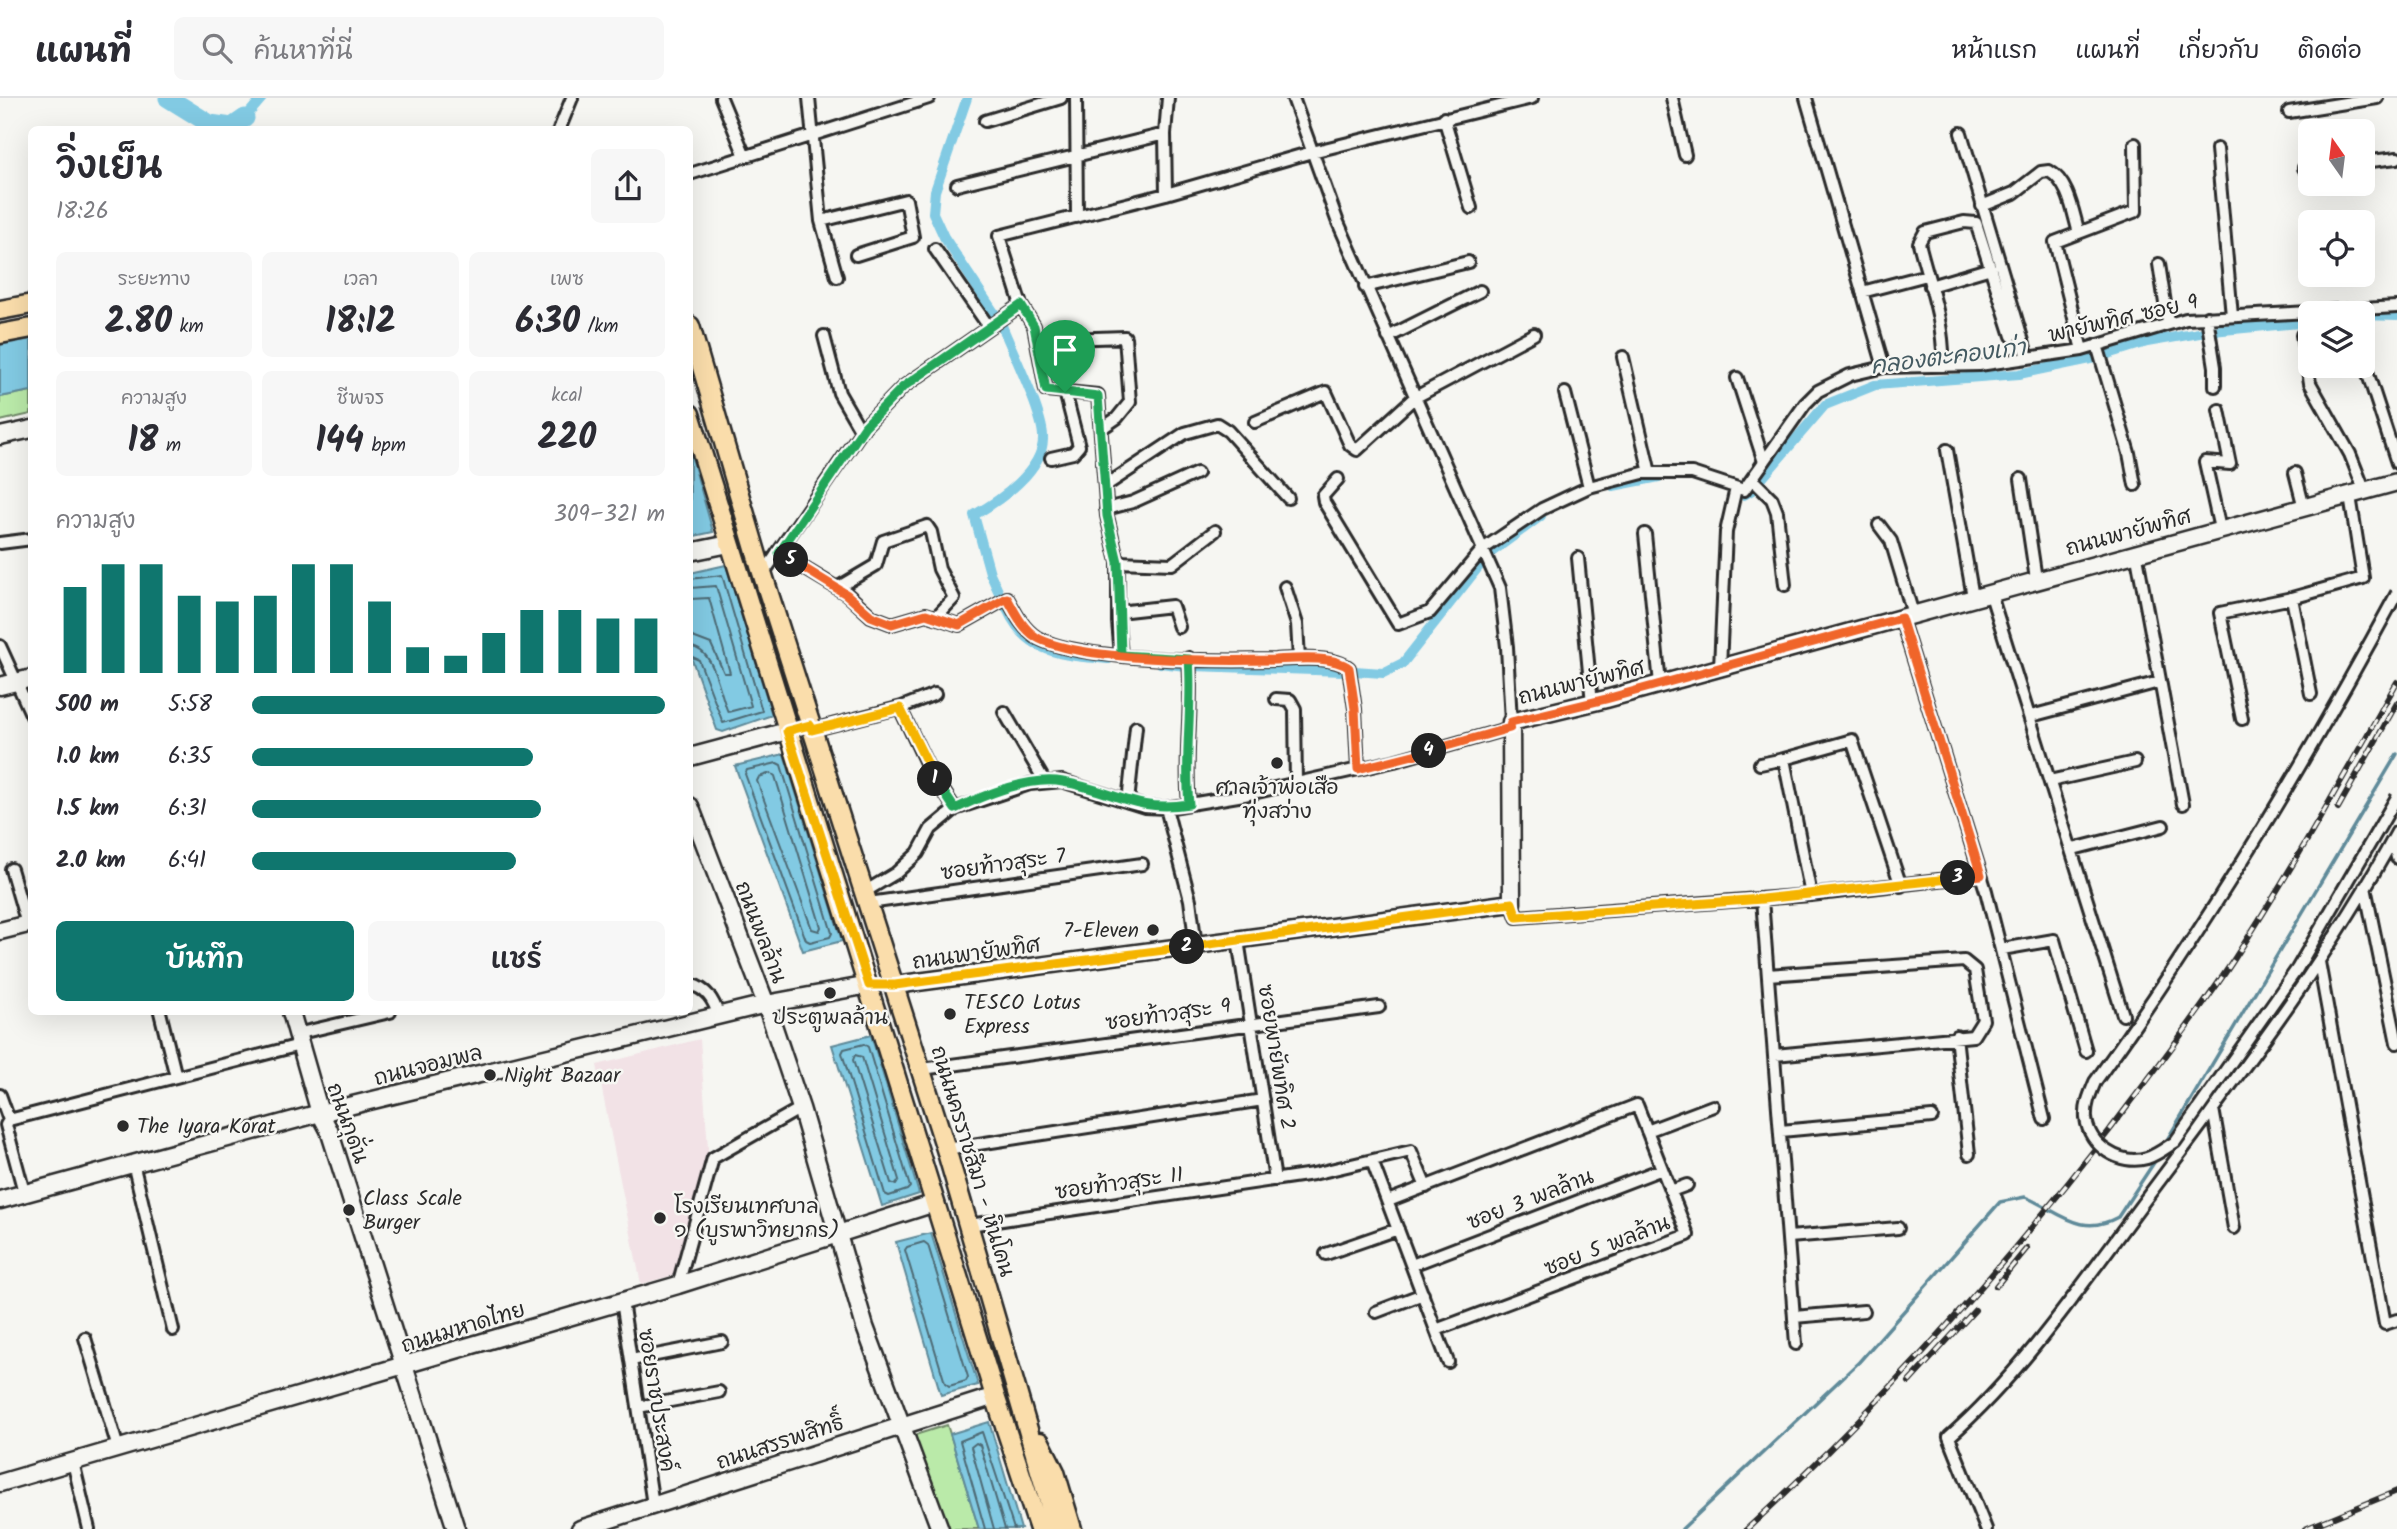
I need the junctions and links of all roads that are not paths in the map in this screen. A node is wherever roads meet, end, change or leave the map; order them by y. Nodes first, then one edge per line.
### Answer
1 (572, 98) edge
2 (721, 98) edge
3 (809, 98) edge
4 (929, 98) edge
5 (1061, 98) edge
6 (1076, 98) edge
7 (1168, 98) edge
8 (1293, 98) edge
9 (1532, 98) edge
10 (1672, 98) edge
11 (1806, 98) edge
12 (2377, 98) edge
13 (1488, 103) edge
14 (2289, 112) dead end
15 (1444, 118) junction
16 (985, 121) dead end
17 (561, 126) edge
18 (1961, 133) dead end
19 (813, 134) junction
20 (1165, 134) junction
21 (2135, 144) dead end
22 (2217, 149) dead end
23 (1312, 152) junction
24 (1685, 155) dead end
25 (745, 156) junction
26 (1075, 156) junction
27 (2397, 159) edge
28 (2375, 161) edge
29 (693, 173) edge
30 (957, 185) dead end
31 (1166, 194) junction
32 (1982, 206) junction
33 (1471, 208) dead end
34 (1077, 217) junction
35 (821, 221) junction
36 (2079, 233) junction
37 (935, 249) dead end
38 (856, 255) dead end
39 (1468, 262) dead end
40 (2159, 264) dead end
41 (1991, 268) junction
42 (837, 277) dead end
43 (1928, 281) junction
44 (1365, 287) junction
45 (1480, 291) dead end
46 (1862, 292) junction
47 (28, 305) edge
48 (1021, 305) junction
49 (2397, 307) edge
50 (2375, 309) edge
51 (0, 310) edge
52 (2298, 313) edge
53 (2232, 316) junction
54 (2207, 317) junction
55 (2168, 323) junction
56 (989, 327) junction
57 (28, 329) edge
58 (0, 334) edge
59 (1534, 334) dead end
60 (693, 336) edge
61 (824, 336) dead end
62 (2012, 336) dead end
63 (1388, 337) junction
64 (1037, 340) junction
65 (2097, 345) junction
66 (2082, 350) junction
67 (1623, 357) dead end
68 (2028, 358) junction
69 (1943, 366) junction
70 (1884, 367) junction
71 (1737, 378) dead end
72 (2310, 378) edge
73 (2369, 378) edge
74 (2215, 386) dead end
75 (1065, 392) junction
76 (1565, 393) dead end
77 (1414, 397) junction
78 (2219, 410) dead end
79 (1255, 422) dead end
80 (693, 424) edge
81 (1101, 429) junction
82 (28, 430) edge
83 (861, 431) junction
84 (0, 436) edge
85 (1947, 450) dead end
86 (1051, 458) dead end
87 (1764, 462) junction
88 (2397, 463) edge
89 (1197, 473) dead end
90 (1650, 473) junction
91 (2295, 473) dead end
92 (1338, 479) dead end
93 (1752, 479) junction
94 (2021, 479) dead end
95 (2397, 482) edge
96 (2135, 485) dead end
97 (1105, 486) junction
98 (1589, 486) junction
99 (1740, 489) junction
100 (2358, 494) junction
101 (1288, 498) dead end
102 (2304, 508) junction
103 (1106, 509) junction
104 (1880, 524) dead end
105 (2220, 529) junction
106 (1215, 531) dead end
107 (1645, 534) dead end
108 (752, 538) junction
109 (28, 540) edge
110 (0, 543) edge
111 (729, 544) junction
112 (1483, 549) junction
113 (693, 551) edge
114 (2136, 551) junction
115 (779, 553) junction
116 (1578, 558) dead end
117 (1118, 562) junction
118 (763, 574) junction
119 (2036, 579) junction
120 (1785, 585) dead end
121 (1285, 587) dead end
122 (837, 588) junction
123 (1990, 592) junction
124 (2397, 593) edge
125 (1973, 597) junction
126 (2292, 598) junction
127 (1118, 612) junction
128 (1907, 616) junction
129 (936, 617) junction
130 (1179, 627) dead end
131 (0, 646) edge
132 (1121, 655) junction
133 (1189, 659) junction
134 (1299, 659) junction
135 (1720, 667) junction
136 (28, 679) edge
137 (2160, 682) junction
138 (8, 684) edge
139 (1660, 684) junction
140 (935, 694) dead end
141 (2311, 694) dead end
142 (1276, 699) dead end
143 (1592, 703) junction
144 (900, 708) junction
145 (28, 711) edge
146 (1004, 712) dead end
147 (2031, 716) junction
148 (2242, 719) dead end
149 (1510, 725) junction
150 (1136, 727) dead end
151 (811, 728) junction
152 (787, 731) junction
153 (693, 756) edge
154 (1784, 759) junction
155 (2135, 762) dead end
156 (1760, 764) dead end
157 (1358, 769) junction
158 (2050, 781) junction
159 (1045, 782) junction
160 (1296, 783) junction
161 (2397, 797) edge
162 (1128, 802) junction
163 (1189, 804) junction
164 (2183, 804) dead end
165 (1166, 807) junction
166 (955, 809) junction
167 (693, 814) edge
168 (2162, 826) dead end
169 (2395, 836) edge
170 (2073, 849) junction
171 (2397, 858) edge
172 (1142, 864) dead end
173 (11, 869) dead end
174 (1981, 875) junction
175 (1901, 886) junction
176 (2365, 887) junction
177 (1811, 895) junction
178 (867, 897) junction
179 (1762, 899) junction
180 (1512, 903) junction
181 (28, 920) edge
182 (28, 923) edge
183 (0, 931) edge
184 (1238, 940) junction
185 (1196, 946) junction
186 (2002, 949) junction
187 (2319, 962) junction
188 (1768, 975) junction
189 (693, 985) edge
190 (869, 985) junction
191 (895, 985) junction
192 (766, 1004) junction
193 (1379, 1007) dead end
194 (161, 1015) edge
195 (292, 1015) edge
196 (380, 1015) edge
197 (2123, 1015) dead end
198 (719, 1016) junction
199 (1251, 1022) junction
200 (1956, 1037) junction
201 (298, 1039) junction
202 (2397, 1043) edge
203 (2087, 1051) dead end
204 (1775, 1055) junction
205 (922, 1069) junction
206 (176, 1077) junction
207 (0, 1095) edge
208 (1262, 1100) junction
209 (1713, 1106) dead end
210 (801, 1108) junction
211 (2213, 1109) junction
212 (320, 1113) junction
213 (1931, 1117) dead end
214 (2045, 1119) dead end
215 (9, 1120) junction
216 (1647, 1131) junction
217 (1781, 1131) junction
218 (946, 1149) junction
219 (1969, 1154) dead end
220 (1372, 1161) junction
221 (134, 1163) junction
222 (1662, 1169) junction
223 (1275, 1180) junction
224 (1687, 1185) dead end
225 (1426, 1187) junction
226 (1671, 1191) junction
227 (24, 1192) junction
228 (0, 1200) edge
229 (1388, 1201) junction
230 (936, 1203) junction
231 (969, 1225) junction
232 (1898, 1228) dead end
233 (2234, 1228) dead end
234 (1398, 1229) junction
235 (838, 1235) junction
236 (1788, 1237) junction
237 (1326, 1254) dead end
238 (1412, 1265) junction
239 (678, 1285) junction
240 (1423, 1294) junction
241 (622, 1301) junction
242 (1864, 1311) dead end
243 (1376, 1312) dead end
244 (1794, 1317) junction
245 (2397, 1320) edge
246 (173, 1330) dead end
247 (1436, 1330) junction
248 (85, 1338) dead end
249 (722, 1342) dead end
250 (1796, 1344) dead end
251 (631, 1360) junction
252 (1448, 1362) dead end
253 (407, 1366) junction
254 (719, 1392) dead end
255 (997, 1404) junction
256 (1022, 1404) junction
257 (638, 1407) junction
258 (902, 1424) junction
259 (118, 1448) junction
260 (73, 1462) junction
261 (2, 1478) edge
262 (1033, 1478) junction
263 (653, 1505) junction
264 (89, 1529) edge
265 (457, 1529) edge
266 (580, 1529) edge
267 (940, 1529) edge
268 (1027, 1529) edge
269 (1039, 1529) edge
270 (1057, 1529) edge
271 (1072, 1529) edge
272 (1986, 1529) edge

1 - 17 street
2 - 25 street
3 - 19 street
4 - 19 street
5 - 16 street
6 - 26 street
7 - 20 street
8 - 23 street
9 - 13 street
10 - 24 street
11 - 46 street
12 - 14 street
13 - 15 street
15 - 23 street
15 - 33 street
18 - 32 street
19 - 25 street
19 - 35 street
20 - 26 street
20 - 31 street
21 - 36 street
22 - 53 street
23 - 31 street
23 - 44 street
25 - 29 street
26 - 30 street
26 - 34 street
27 - 28 street
31 - 34 street
32 - 36 street
32 - 68 street
34 - 48 street
35 - 38 street
35 - 42 street
36 - 66 street
37 - 56 street
39 - 44 street
40 - 55 street
41 - 43 street
41 - 43 street
41 - 62 street
43 - 46 street
43 - 69 street
44 - 63 street
45 - 63 street
46 - 70 street
47 - 51 main road
48 - 56 street
48 - 64 street
49 - 50 street, พายัพทิศ ซอย 9
52 - 53 street, พายัพทิศ ซอย 9
53 - 54 street, พายัพทิศ ซอย 9
54 - 55 street, พายัพทิศ ซอย 9
54 - 74 street
55 - 65 street, พายัพทิศ ซอย 9
56 - 83 street
57 - 58 main road
59 - 77 street
60 - 108 main road, ถนนนครราชสีมา - หินโคน
61 - 83 street
63 - 77 street
64 - 75 street
64 - 81 street
65 - 66 street, พายัพทิศ ซอย 9
65 - 96 street
66 - 68 street, พายัพทิศ ซอย 9
67 - 90 street
68 - 69 street, พายัพทิศ ซอย 9
69 - 70 street, พายัพทิศ ซอย 9
70 - 87 street, พายัพทิศ ซอย 9
71 - 87 street
72 - 100 street
73 - 88 street
75 - 81 street
75 - 86 street
76 - 98 street
77 - 79 street
77 - 112 street
78 - 105 street
80 - 111 main road
81 - 97 street
82 - 84 street
83 - 115 street
85 - 125 street
87 - 93 street, พายัพทิศ ซอย 9
89 - 103 street
90 - 98 street
90 - 99 street
91 - 102 street
92 - 112 street
93 - 99 street, พายัพทิศ ซอย 9
93 - 120 street
94 - 119 street
95 - 100 street, ถนนพายัพทิศ
97 - 101 street
97 - 103 street
98 - 112 street
99 - 135 street, พายัพทิศ ซอย 9
100 - 102 street, ถนนพายัพทิศ
100 - 126 street
102 - 105 street, ถนนพายัพทิศ
103 - 117 street
104 - 128 street
105 - 114 street, ถนนพายัพทิศ
106 - 117 street
107 - 139 street
108 - 111 main road
108 - 118 main road, ถนนนครราชสีมา - หินโคน
109 - 110 street
111 - 113 street
111 - 152 main road
112 - 149 street
114 - 119 street, ถนนพายัพทิศ
114 - 137 street
115 - 118 street
115 - 122 street
116 - 143 street
117 - 127 street
118 - 151 main road, ถนนนครราชสีมา - หินโคน
119 - 123 street, ถนนพายัพทิศ
121 - 134 street
122 - 129 street
122 - 129 street
123 - 125 street, ถนนพายัพทิศ
123 - 147 street
124 - 161 street, bridge
125 - 128 street, ถนนพายัพทิศ
126 - 141 street
126 - 148 street
127 - 130 street
127 - 132 street
128 - 135 street, ถนนพายัพทิศ
128 - 174 street
129 - 132 street
131 - 138 street
132 - 133 street
133 - 134 street
133 - 163 street
134 - 157 street
135 - 139 street, ถนนพายัพทิศ
136 - 138 street
137 - 147 street
137 - 164 street
138 - 145 street
139 - 143 street, ถนนพายัพทิศ
140 - 144 street
142 - 160 street
143 - 149 street, ถนนพายัพทิศ
144 - 151 street
144 - 166 street
146 - 159 street
147 - 158 street
149 - 157 street
149 - 180 street, ถนนพายัพทิศ
150 - 162 street
151 - 152 main road
151 - 178 main road, ถนนนครราชสีมา - หินโคน
152 - 153 street
152 - 190 main road
154 - 156 street
154 - 175 street
154 - 177 street
155 - 158 street
157 - 160 street
158 - 170 street
159 - 162 street
159 - 166 street
160 - 163 street
162 - 165 street
163 - 165 street
165 - 185 street
166 - 178 street
167 - 192 street, ถนนพลล้าน
168 - 170 street
169 - 171 street
169 - 176 street
170 - 197 street
172 - 178 street, ซอยท้าวสุระ 7
173 - 181 street
174 - 175 street
174 - 186 street
175 - 177 street
176 - 187 street
176 - 202 street
177 - 179 street
178 - 191 main road, ถนนนครราชสีมา - หินโคน
179 - 180 street
179 - 188 street
180 - 184 street, ถนนพายัพทิศ
182 - 183 street
184 - 185 street, ถนนพายัพทิศ
184 - 199 street, ซอยพายัพทิศ 2
185 - 191 street, ถนนพายัพทิศ
186 - 203 street
186 - 214 street
187 - 211 street
187 - 245 street
188 - 200 street
188 - 204 street
189 - 198 street
190 - 191 main road
190 - 192 street, ถนนจอมพล
190 - 230 main road
191 - 205 main road, ถนนนครราชสีมา - หินโคน
192 - 198 street, ถนนจอมพล
192 - 210 street, ถนนพลล้าน
193 - 199 street, ซอยท้าวสุระ 9
194 - 206 street
195 - 201 street, ถนนกุดั่น
196 - 201 street
198 - 212 street, ถนนจอมพล
199 - 205 street, ซอยท้าวสุระ 9
199 - 208 street, ซอยพายัพทิศ 2
200 - 204 street
200 - 219 street
201 - 206 street
201 - 212 street, ถนนกุดั่น
204 - 217 street
205 - 218 main road, ถนนนครราชสีมา - หินโคน
206 - 215 street
207 - 215 street
208 - 218 street
208 - 223 street, ซอยพายัพทิศ 2
209 - 216 street
210 - 235 street, ถนนพลล้าน
210 - 239 street
211 - 233 street
211 - 272 street
212 - 221 street, ถนนจอมพล
212 - 253 street, ถนนกุดั่น
213 - 217 street
215 - 227 street
216 - 222 street, ซอย 5 พลล้าน
216 - 225 street, ซอย 5 พลล้าน
217 - 236 street
218 - 231 main road, ถนนนครราชสีมา - หินโคน
220 - 223 street, ซอยท้าวสุระ 11
220 - 225 street, ซอยท้าวสุระ 11
220 - 229 street
221 - 227 street, ถนนจอมพล
221 - 246 street
222 - 226 street, ซอย 5 พลล้าน
222 - 238 street, ซอย 3 พลล้าน
223 - 231 street, ซอยท้าวสุระ 11
224 - 226 street
225 - 229 street, ซอย 5 พลล้าน
226 - 247 street, ซอย 5 พลล้าน
227 - 228 street, ถนนจอมพล
229 - 234 street
230 - 235 street, ถนนมหาดไทย
230 - 255 main road
231 - 256 main road, ถนนนครราชสีมา - หินโคน
232 - 236 street
234 - 237 street
234 - 238 street
235 - 239 street, ถนนมหาดไทย
235 - 258 street
236 - 244 street
238 - 240 street
239 - 241 street, ถนนมหาดไทย
240 - 243 street
240 - 247 street
241 - 251 street, ซอยราชประสงค์
241 - 253 street, ถนนมหาดไทย
242 - 244 street
244 - 250 street
247 - 252 street
248 - 259 street
249 - 251 street
251 - 257 street, ซอยราชประสงค์
253 - 259 street, ถนนมหาดไทย
253 - 265 street, ถนนกุดั่น
254 - 257 street
255 - 258 street, ถนนสรรพสิทธิ์
255 - 262 main road
255 - 268 main road
256 - 262 main road, ถนนนครราชสีมา - หินโคน
256 - 271 main road
257 - 263 street, ซอยราชประสงค์
258 - 263 street, ถนนสรรพสิทธิ์
258 - 267 street
259 - 260 street, ถนนมหาดไทย
260 - 261 street, ถนนมหาดไทย
260 - 264 street
262 - 269 main road
262 - 270 main road, ถนนนครราชสีมา - หินโคน
263 - 266 street, ถนนสรรพสิทธิ์

